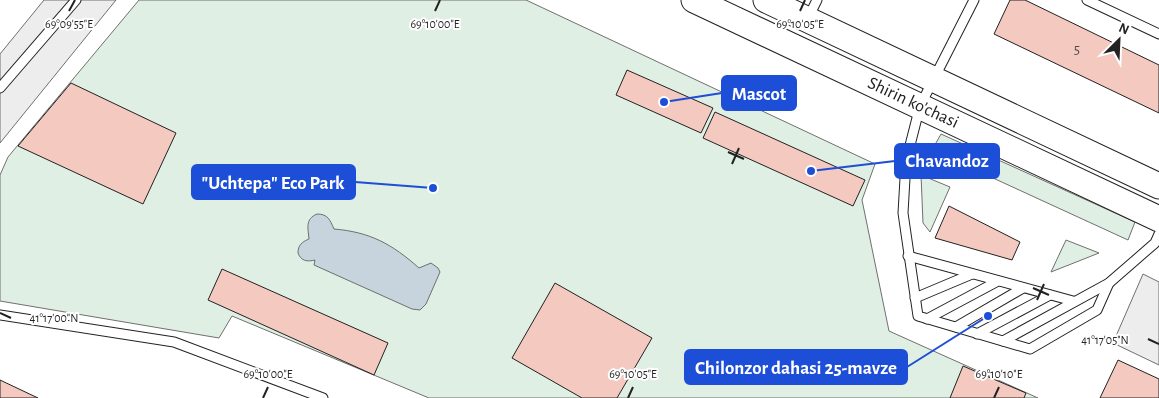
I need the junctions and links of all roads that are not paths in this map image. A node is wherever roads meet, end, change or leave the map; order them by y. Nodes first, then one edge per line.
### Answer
1 (76, 0) edge
2 (694, 0) edge
3 (766, 0) edge
4 (974, 0) edge
5 (1087, 0) edge
6 (812, 10) edge
7 (1159, 34) edge
8 (933, 79) junction
9 (0, 88) edge
10 (920, 106) junction
11 (1159, 186) edge
12 (1159, 219) edge
13 (1159, 234) edge
14 (908, 256) junction
15 (972, 274) junction
16 (998, 281) junction
17 (1109, 282) junction
18 (1023, 288) junction
19 (1050, 295) junction
20 (915, 298) junction
21 (1073, 301) junction
22 (0, 315) edge
23 (927, 319) junction
24 (956, 328) junction
25 (977, 334) junction
26 (1003, 341) junction
27 (323, 398) edge

1 - 9 lane
2 - 10 main road, Shirin ko'chasi
3 - 6 main road, Shirin ko'chasi
4 - 8 lane
5 - 7 lane
6 - 8 main road, Shirin ko'chasi
8 - 10 lane
8 - 11 main road, Shirin ko'chasi
10 - 12 main road, Shirin ko'chasi
10 - 14 lane
13 - 17 lane
14 - 15 lane
14 - 20 lane
15 - 16 lane
15 - 20 lane
16 - 18 lane
16 - 23 lane
17 - 21 lane
17 - 26 lane
18 - 19 lane
18 - 24 lane
19 - 21 lane
19 - 25 lane
20 - 23 lane
21 - 26 lane
22 - 27 lane
23 - 24 lane
24 - 25 lane
25 - 26 lane

